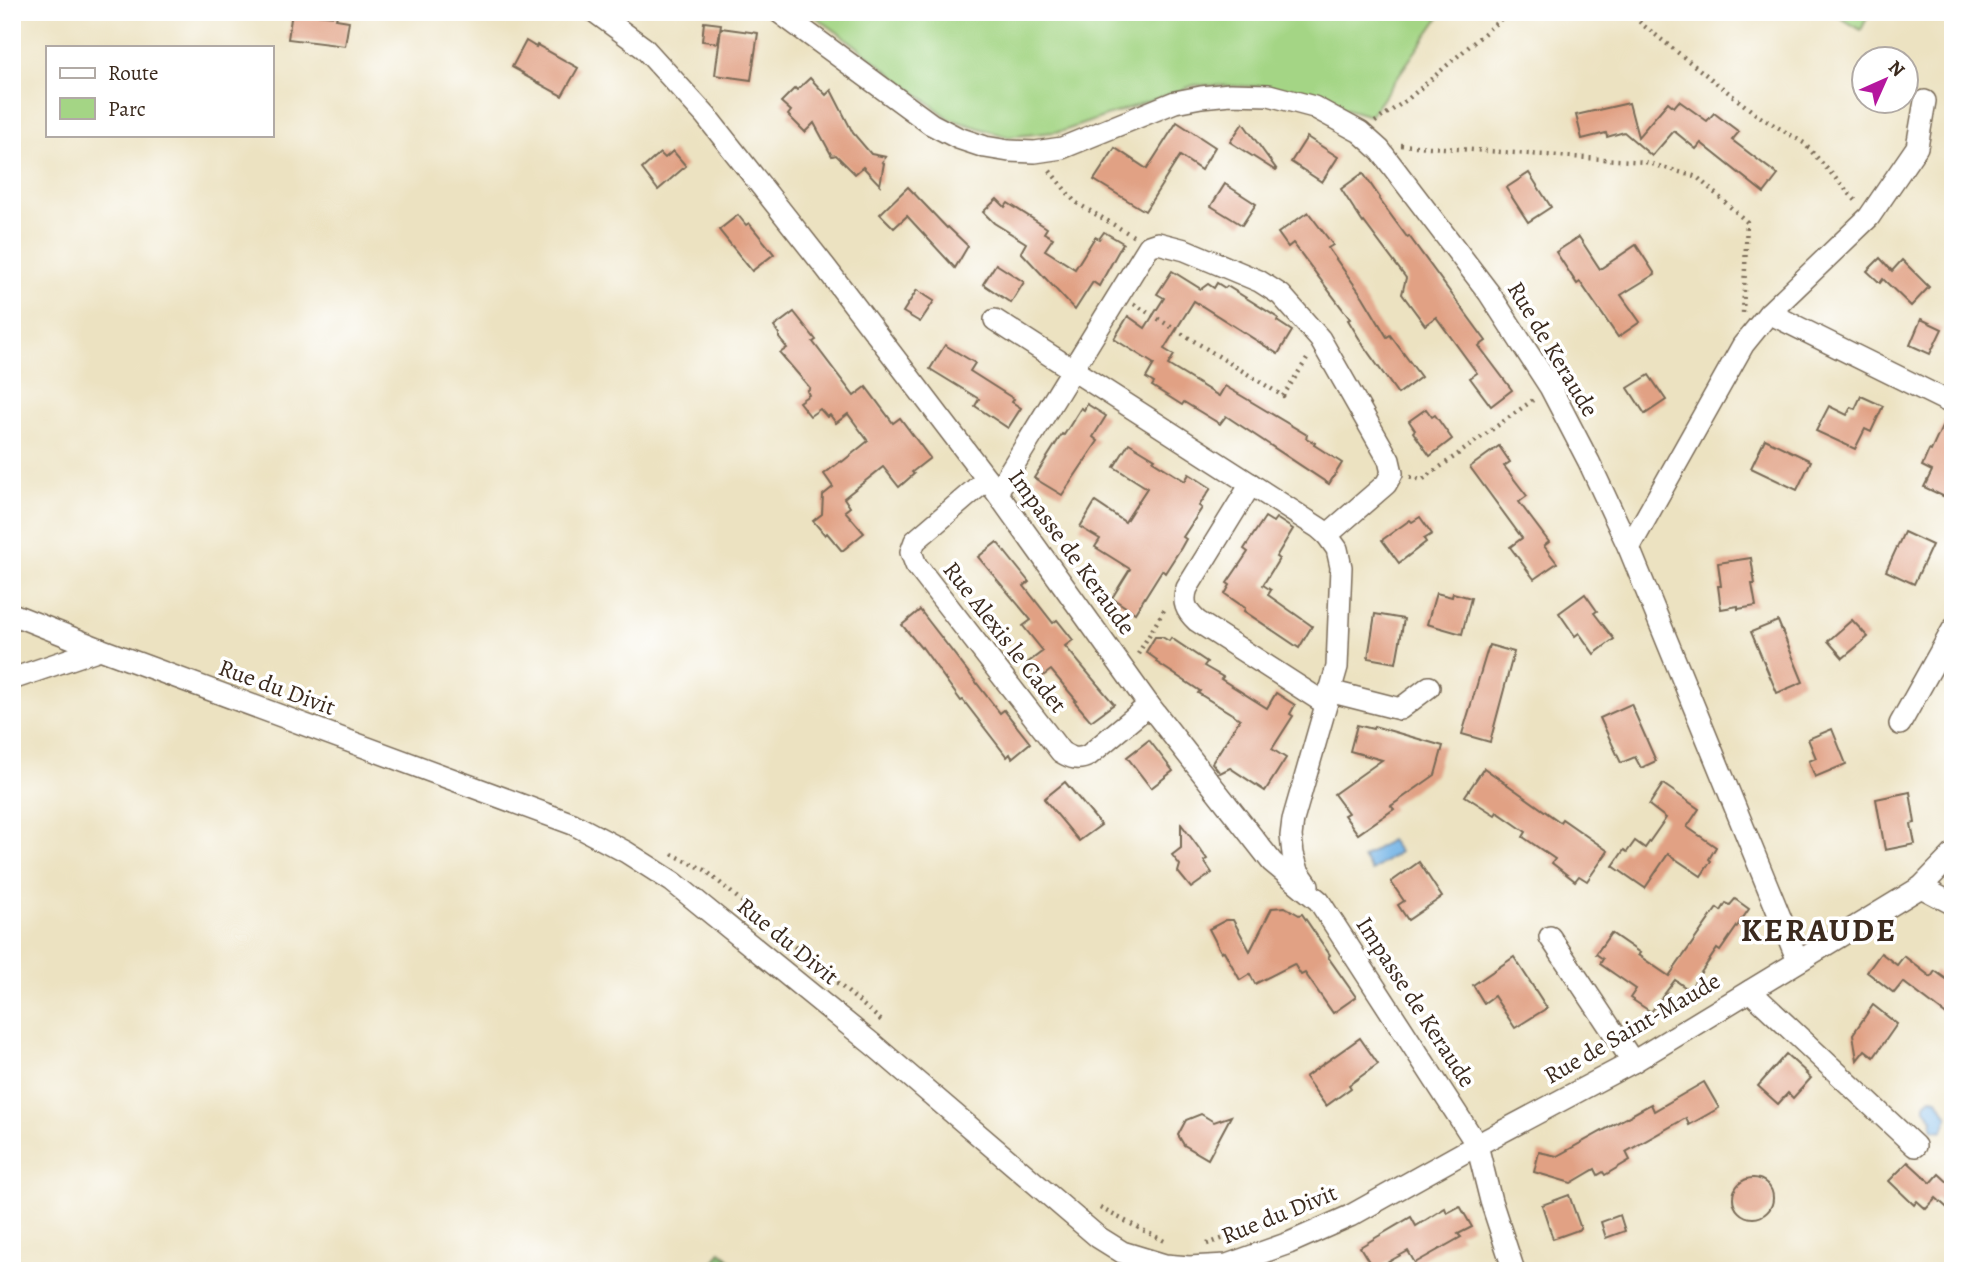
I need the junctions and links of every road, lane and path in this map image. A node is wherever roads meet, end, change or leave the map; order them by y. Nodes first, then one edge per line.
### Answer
1 (595, 12) edge
2 (779, 12) edge
3 (1509, 12) edge
4 (1629, 12) edge
5 (1925, 101) dead end
6 (1360, 132) junction
7 (1380, 150) junction
8 (1035, 152) junction
9 (1869, 216) junction
10 (1149, 246) junction
11 (1118, 295) junction
12 (1769, 313) junction
13 (995, 320) dead end
14 (1320, 339) junction
15 (1742, 345) junction
16 (1072, 369) junction
17 (1550, 387) junction
18 (1953, 404) edge
19 (1392, 473) junction
20 (1251, 484) junction
21 (992, 485) junction
22 (1327, 535) junction
23 (1629, 548) junction
24 (1185, 605) junction
25 (12, 614) edge
26 (1953, 629) edge
27 (100, 649) junction
28 (1126, 673) junction
29 (12, 678) edge
30 (1429, 687) dead end
31 (1327, 697) junction
32 (1149, 705) junction
33 (1900, 724) dead end
34 (1953, 854) edge
35 (1921, 887) junction
36 (1319, 901) junction
37 (1953, 904) edge
38 (1550, 937) dead end
39 (1798, 961) junction
40 (1749, 990) junction
41 (1633, 1062) junction
42 (1477, 1145) junction
43 (1915, 1146) dead end
44 (1514, 1271) edge

1 - 21 street, Impasse de Keraude
2 - 8 street, Rue de Keraude
3 - 6 path
4 - 9 path
5 - 9 street
6 - 7 street, Rue de Keraude
6 - 8 street, Rue de Keraude
7 - 15 path
7 - 17 street, Rue de Keraude
8 - 10 path
9 - 12 street
10 - 11 street
10 - 14 street
11 - 14 path
11 - 16 street
12 - 15 street
12 - 18 street
13 - 16 street
14 - 19 street
15 - 23 street
16 - 20 street
16 - 21 street
17 - 19 path
17 - 23 street, Rue de Keraude
19 - 22 street
20 - 22 street
20 - 24 street
21 - 28 street, Impasse de Keraude
21 - 32 street, Rue Alexis le Cadet
22 - 31 street
23 - 39 street, Rue de Keraude
24 - 28 path
24 - 31 street
25 - 27 street, Rue du Divit
26 - 33 street
27 - 29 street
27 - 42 street, Rue du Divit
28 - 32 street, Impasse de Keraude
30 - 31 street
31 - 36 street
32 - 36 street, Impasse de Keraude
34 - 35 street, Rue de Saint-Maude
35 - 37 street
35 - 39 street, Rue de Saint-Maude
36 - 42 street, Impasse de Keraude
38 - 41 street
39 - 40 street, Rue de Saint-Maude
40 - 41 street, Rue de Saint-Maude
40 - 43 street
41 - 42 street, Rue de Saint-Maude
42 - 44 street

